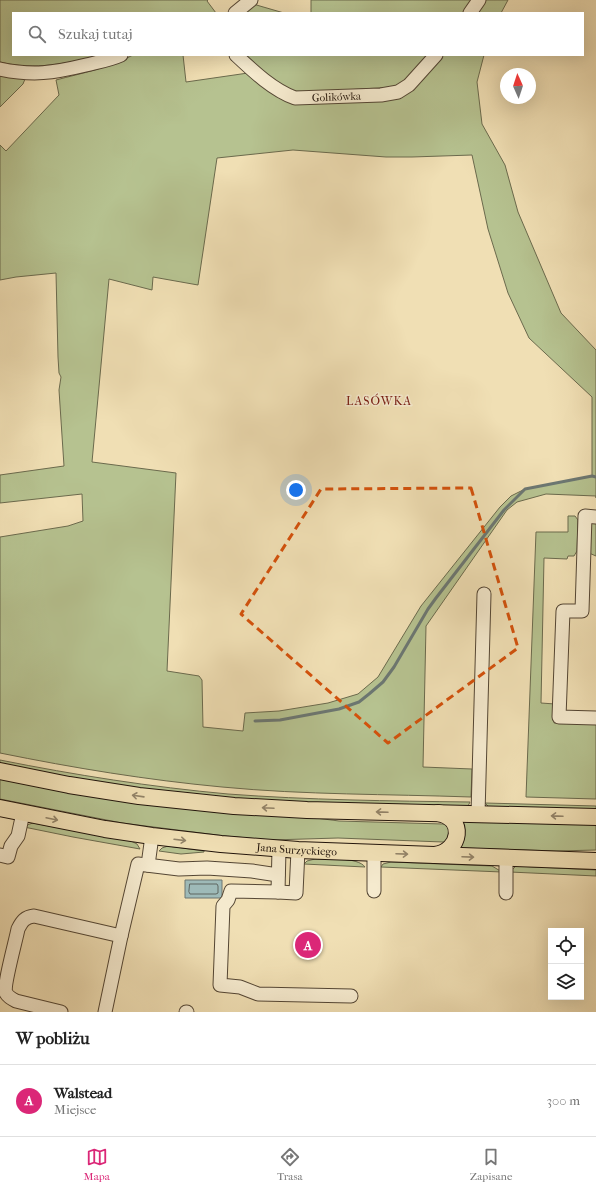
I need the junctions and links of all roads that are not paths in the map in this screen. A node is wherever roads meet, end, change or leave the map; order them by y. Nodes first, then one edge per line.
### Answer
1 (251, 0) edge
2 (479, 0) edge
3 (236, 12) edge
4 (471, 12) edge
5 (120, 56) edge
6 (237, 56) edge
7 (435, 56) edge
8 (0, 69) edge
9 (596, 517) edge
10 (484, 594) dead end
11 (596, 718) edge
12 (0, 771) edge
13 (0, 808) edge
14 (23, 813) junction
15 (436, 813) junction
16 (478, 814) junction
17 (596, 817) edge
18 (152, 836) junction
19 (279, 849) junction
20 (298, 850) junction
21 (374, 853) junction
22 (0, 855) edge
23 (429, 855) junction
24 (506, 858) junction
25 (596, 861) edge
26 (148, 865) junction
27 (278, 875) junction
28 (374, 891) dead end
29 (278, 892) junction
30 (506, 892) dead end
31 (121, 936) junction
32 (351, 996) dead end
33 (61, 1012) edge
34 (105, 1012) edge

1 - 3 street
2 - 4 street
5 - 8 street
6 - 7 street, Golikówka
9 - 11 street
10 - 16 street
15 -> 12 main road
13 - 14 main road, Jana Surzyckiego
14 -> 18 main road, Jana Surzyckiego
14 - 22 street
15 - 16 main road
15 - 23 main road
17 -> 16 main road
18 -> 19 main road, Jana Surzyckiego
18 - 26 street
19 - 20 main road, Jana Surzyckiego
19 - 27 street
20 - 21 main road, Jana Surzyckiego
20 - 29 street
21 -> 23 main road, Jana Surzyckiego
21 - 28 street
23 -> 24 main road, Jana Surzyckiego
24 - 25 main road, Jana Surzyckiego
24 - 30 street
26 - 27 street
26 - 31 street
27 - 29 street
29 - 32 street
31 - 33 street
31 - 34 street

